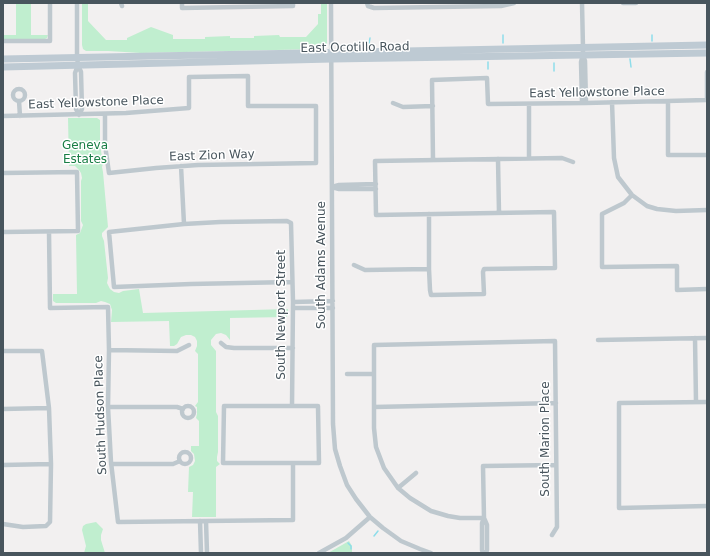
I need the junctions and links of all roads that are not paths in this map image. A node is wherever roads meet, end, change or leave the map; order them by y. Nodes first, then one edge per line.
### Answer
1 (50, 3) edge
2 (77, 3) edge
3 (331, 3) edge
4 (514, 3) edge
5 (582, 3) edge
6 (623, 3) edge
7 (636, 3) edge
8 (182, 5) edge
9 (293, 5) edge
10 (368, 5) edge
11 (3, 41) edge
12 (707, 45) edge
13 (583, 51) junction
14 (707, 53) edge
15 (331, 55) junction
16 (77, 57) junction
17 (3, 59) edge
18 (78, 65) junction
19 (3, 67) edge
20 (707, 72) edge
21 (707, 100) edge
22 (19, 101) dead end
23 (668, 101) junction
24 (612, 102) junction
25 (393, 103) dead end
26 (584, 103) junction
27 (529, 104) junction
28 (433, 106) junction
29 (105, 114) junction
30 (79, 115) junction
31 (3, 116) edge
32 (20, 116) junction
33 (707, 155) edge
34 (529, 158) junction
35 (498, 159) junction
36 (433, 160) junction
37 (573, 162) dead end
38 (316, 163) joint
39 (181, 166) junction
40 (3, 173) edge
41 (332, 187) junction
42 (376, 187) junction
43 (632, 195) junction
44 (707, 210) edge
45 (499, 213) junction
46 (429, 214) junction
47 (184, 224) junction
48 (3, 232) edge
49 (49, 232) junction
50 (354, 265) dead end
51 (429, 269) junction
52 (292, 282) junction
53 (707, 289) edge
54 (333, 301) junction
55 (293, 302) junction
56 (293, 308) junction
57 (333, 308) junction
58 (695, 338) junction
59 (707, 338) edge
60 (598, 340) dead end
61 (221, 343) dead end
62 (189, 345) dead end
63 (293, 348) junction
64 (109, 350) junction
65 (3, 351) edge
66 (347, 374) dead end
67 (374, 374) junction
68 (696, 402) junction
69 (707, 402) edge
70 (556, 403) junction
71 (292, 406) junction
72 (108, 407) junction
73 (374, 407) junction
74 (49, 408) junction
75 (3, 409) edge
76 (183, 409) dead end
77 (180, 462) dead end
78 (293, 463) junction
79 (51, 464) junction
80 (111, 464) junction
81 (3, 465) edge
82 (556, 465) junction
83 (416, 473) dead end
84 (398, 488) junction
85 (707, 506) edge
86 (370, 517) junction
87 (484, 518) junction
88 (200, 521) junction
89 (206, 521) junction
90 (3, 524) edge
91 (552, 535) dead end
92 (201, 553) edge
93 (207, 553) edge
94 (320, 553) edge
95 (431, 553) edge
96 (485, 553) edge

1 - 11 street
2 - 16 street
3 - 15 street, South Adams Avenue
4 - 10 street
5 - 13 street
6 - 7 street
8 - 9 street
12 - 13 main road, East Ocotillo Road
13 - 14 main road, East Ocotillo Road
13 - 15 main road, East Ocotillo Road
13 - 26 street
15 - 16 main road, East Ocotillo Road
15 - 18 main road, East Ocotillo Road
15 - 41 street, South Adams Avenue
16 - 17 main road, East Ocotillo Road
16 - 18 street
18 - 19 main road, East Ocotillo Road
18 - 30 street
20 - 21 street
21 - 23 street, East Yellowstone Place
22 - 32 street
23 - 24 street, East Yellowstone Place
23 - 33 street
24 - 26 street, East Yellowstone Place
24 - 43 street
25 - 28 street
26 - 27 street, East Yellowstone Place
27 - 28 street, East Yellowstone Place
27 - 34 street
28 - 36 street
29 - 30 street, East Yellowstone Place
29 - 38 street, East Yellowstone Place
29 - 39 street, East Zion Way
30 - 32 street, East Yellowstone Place
31 - 32 street, East Yellowstone Place
34 - 35 street
34 - 37 street
35 - 36 street
35 - 45 street
36 - 42 street
38 - 39 street, East Zion Way
39 - 47 street
40 - 49 street
41 - 42 street
41 - 54 street, South Adams Avenue
42 - 46 street
43 - 44 street
43 - 53 street
45 - 46 street
45 - 51 street
46 - 51 street
47 - 52 street, South Newport Street
47 - 52 street
48 - 49 street
49 - 64 street, South Hudson Place
50 - 51 street
52 - 55 street, South Newport Street
54 - 55 street
54 - 57 street, South Adams Avenue
55 - 56 street, South Newport Street
56 - 57 street
56 - 63 street, South Newport Street
57 - 86 street, South Adams Avenue
58 - 59 street
58 - 60 street
58 - 68 street
61 - 63 street
62 - 64 street
63 - 71 street, South Newport Street
64 - 72 street, South Hudson Place
65 - 74 street
66 - 67 street
67 - 70 street, South Marion Place
67 - 73 street
68 - 69 street
68 - 85 street
70 - 73 street
70 - 82 street, South Marion Place
71 - 78 street
71 - 78 street
72 - 76 street
72 - 80 street, South Hudson Place
73 - 84 street
74 - 75 street
74 - 79 street
77 - 80 street
78 - 89 street
79 - 81 street
79 - 90 street
80 - 88 street, South Hudson Place
82 - 87 street
82 - 91 street, South Marion Place
83 - 84 street
84 - 87 street
86 - 94 street
86 - 95 street, South Adams Avenue
87 - 96 street
88 - 89 street
88 - 92 street
89 - 93 street

